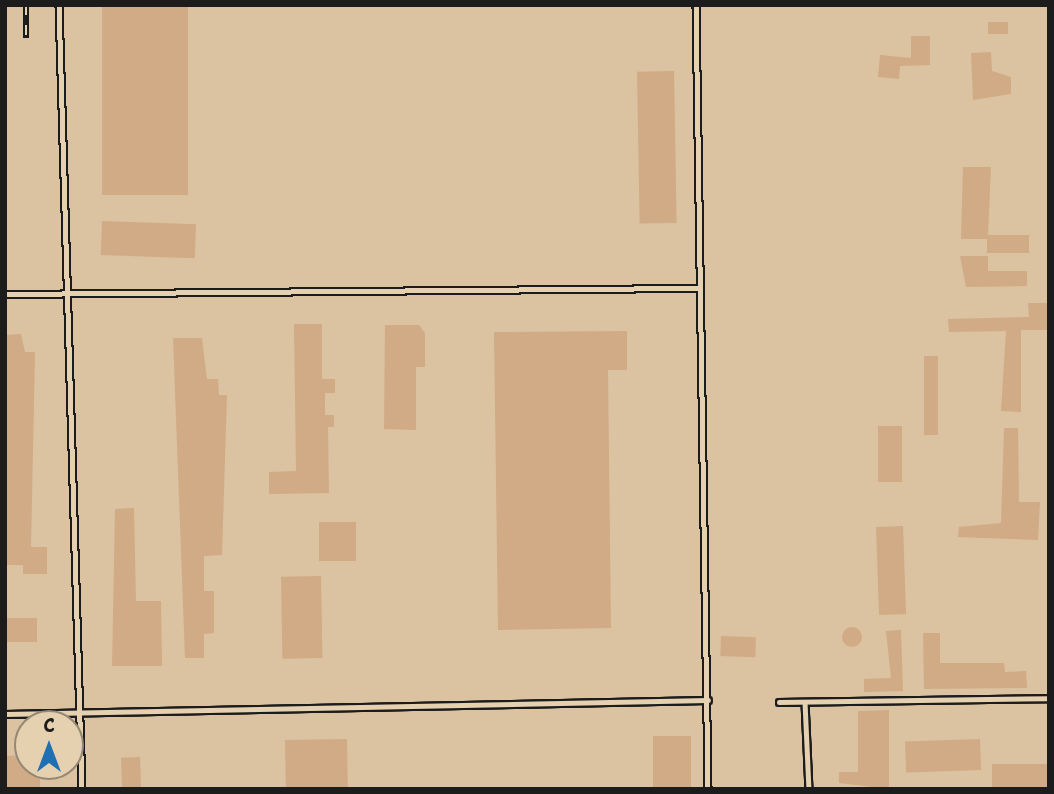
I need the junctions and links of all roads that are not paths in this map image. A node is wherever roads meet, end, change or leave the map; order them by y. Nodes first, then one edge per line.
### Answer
1 (59, 5) edge
2 (696, 5) edge
3 (699, 288) junction
4 (65, 293) junction
5 (5, 294) edge
6 (1049, 698) edge
7 (708, 700) junction
8 (779, 702) dead end
9 (805, 702) junction
10 (83, 710) edge
11 (84, 713) edge
12 (708, 789) edge
13 (809, 789) edge

1 - 4 lane
2 - 3 lane
3 - 4 lane
3 - 7 lane
4 - 5 lane
4 - 10 lane
6 - 9 lane
7 - 11 lane
7 - 12 lane
8 - 9 lane
9 - 13 lane

